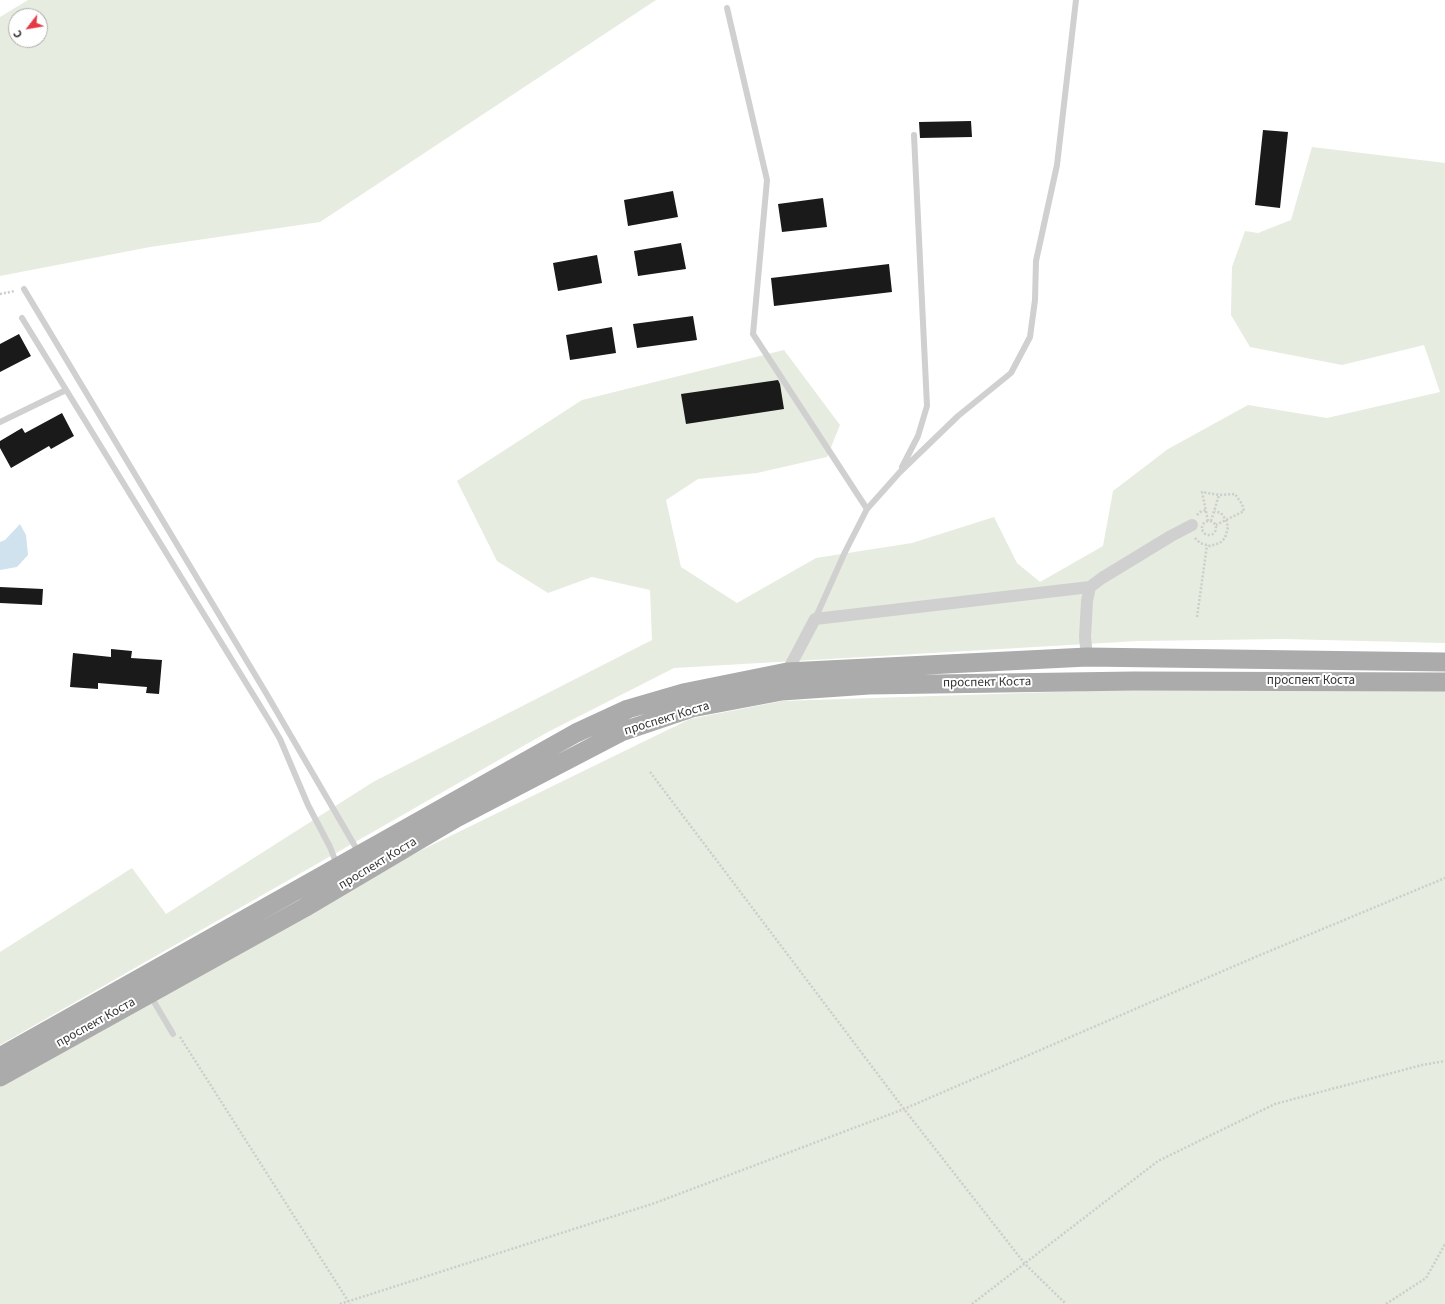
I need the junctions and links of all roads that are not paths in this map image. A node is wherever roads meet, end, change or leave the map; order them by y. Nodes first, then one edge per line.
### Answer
1 (1076, 0) edge
2 (727, 8) dead end
3 (914, 135) dead end
4 (24, 289) road end
5 (22, 318) dead end
6 (66, 390) junction
7 (0, 422) edge
8 (900, 472) junction
9 (867, 509) junction
10 (1192, 525) road end
11 (1090, 587) junction
12 (815, 619) junction
13 (1088, 657) junction
14 (1445, 662) edge
15 (788, 672) junction
16 (1445, 682) edge
17 (359, 855) junction
18 (338, 867) junction
19 (149, 994) junction
20 (173, 1034) dead end
21 (0, 1057) edge
22 (0, 1077) edge

1 - 8 lane
2 - 9 lane
3 - 8 lane
4 - 17 lane
5 - 6 lane
6 - 7 lane
6 - 18 lane
8 - 9 lane
9 - 12 lane
10 - 11 street
11 - 12 street
11 - 13 street
12 - 15 street
13 - 14 main road, проспект Коста
13 - 15 main road, проспект Коста
15 - 17 main road, проспект Коста
16 - 19 main road, проспект Коста
17 - 18 main road, проспект Коста
18 - 21 main road, проспект Коста
19 - 20 lane
19 - 22 main road, проспект Коста

